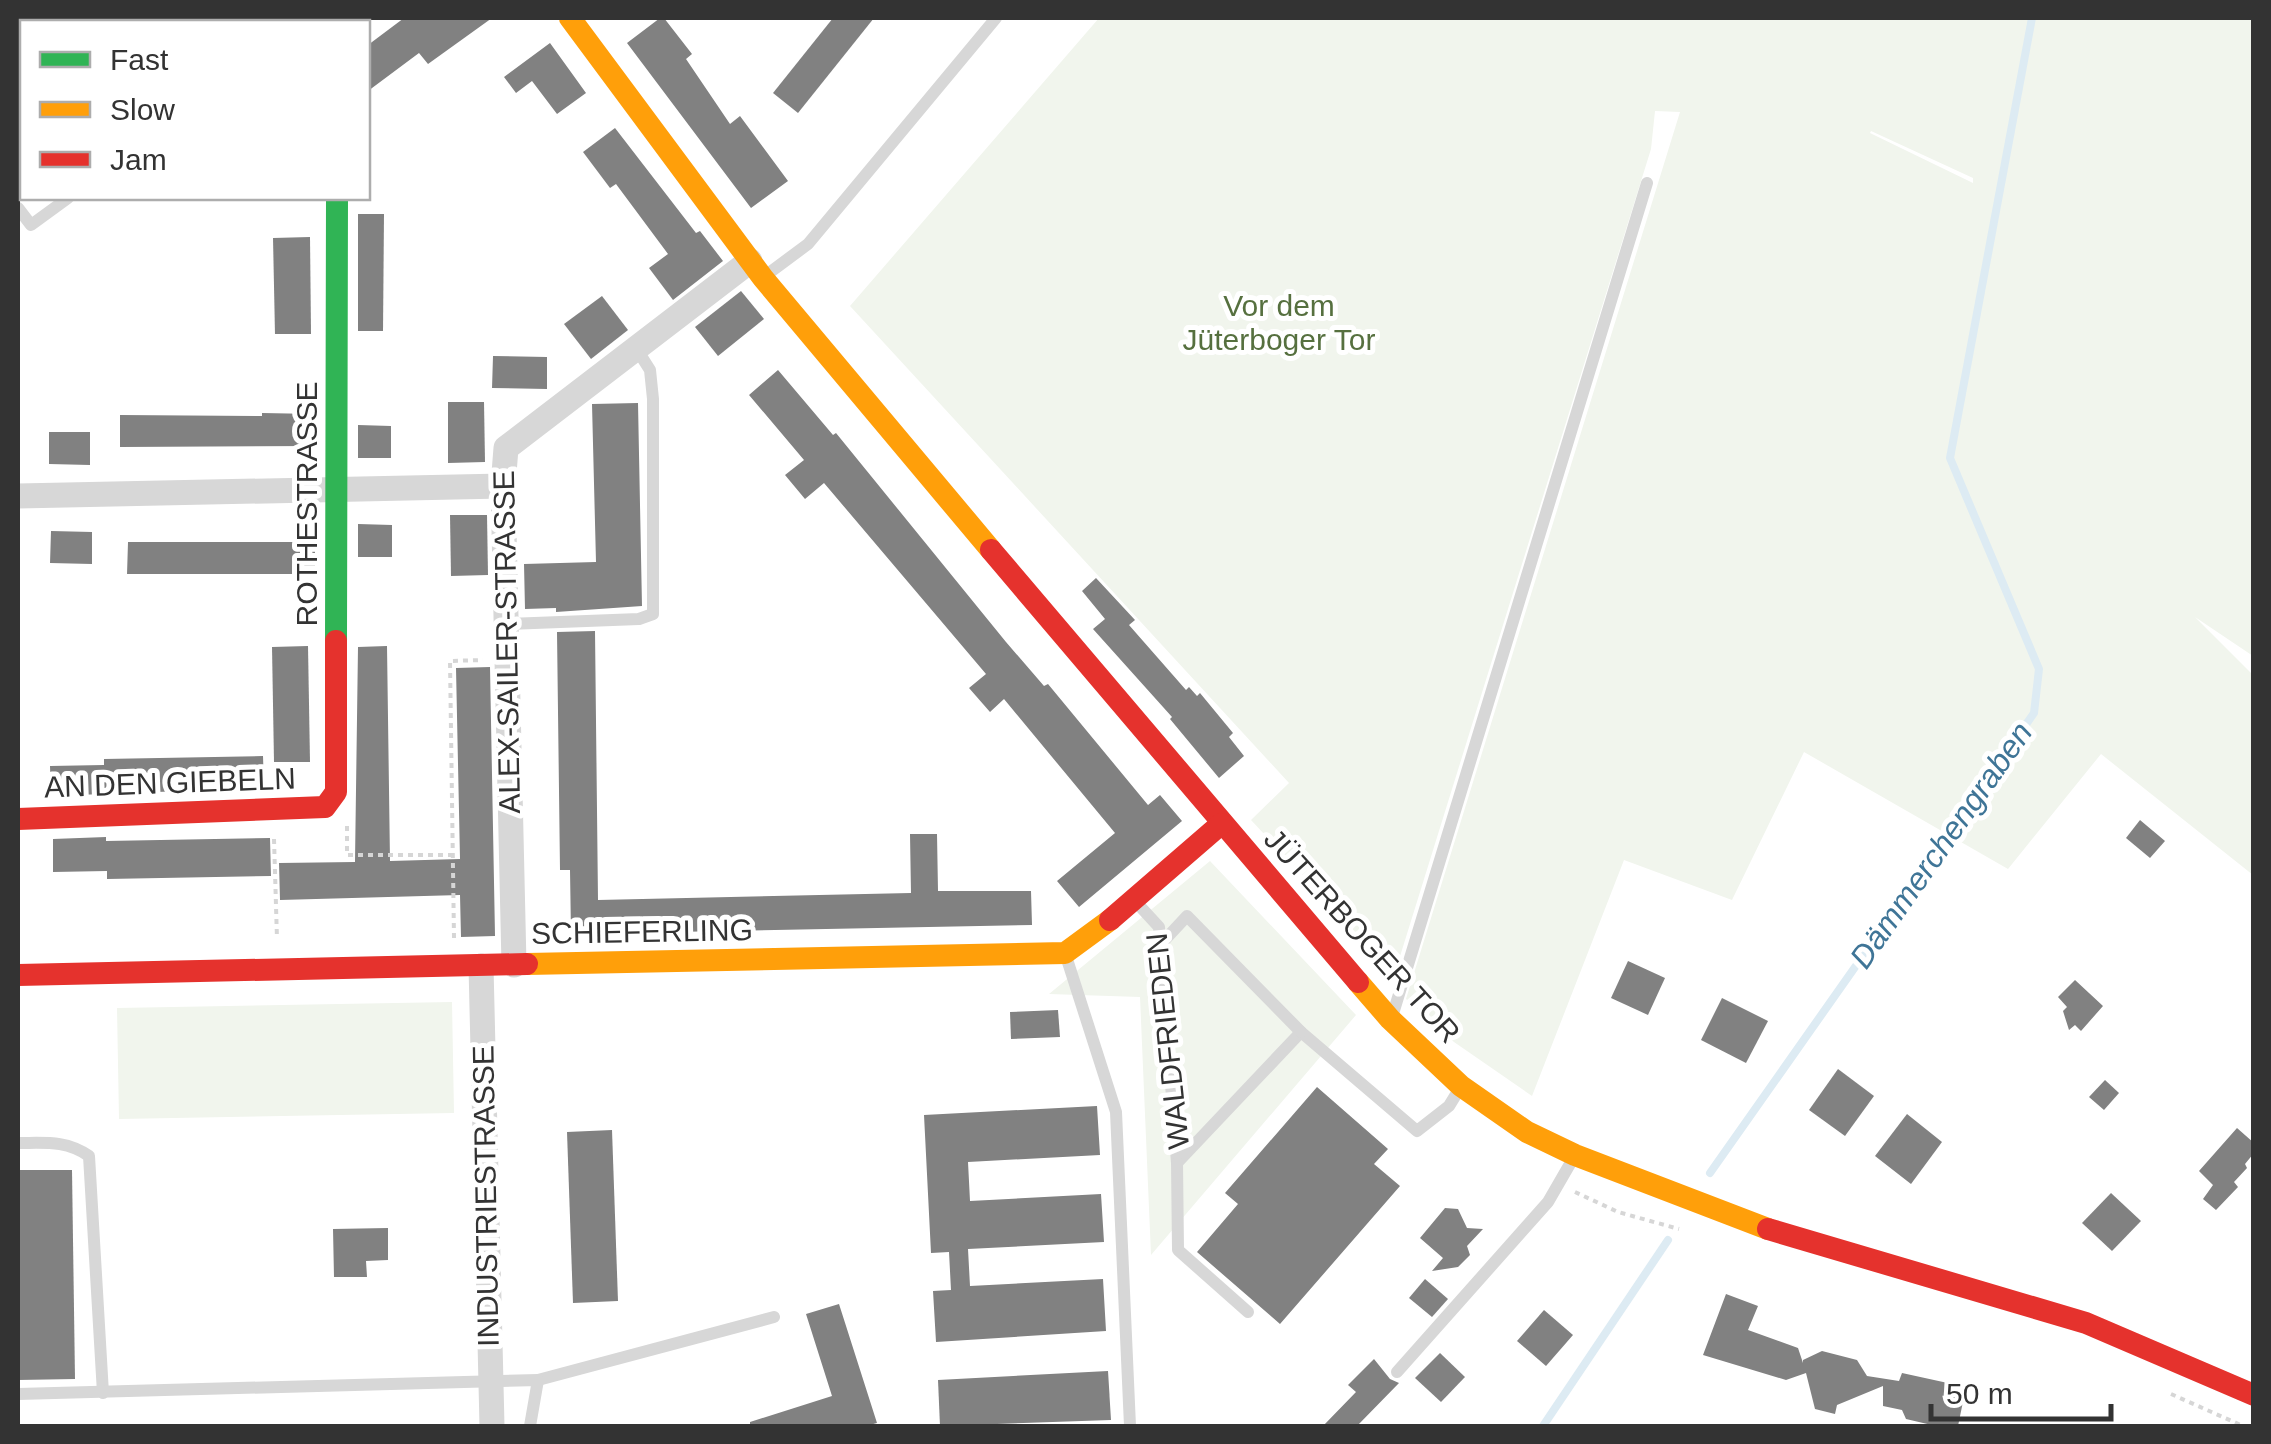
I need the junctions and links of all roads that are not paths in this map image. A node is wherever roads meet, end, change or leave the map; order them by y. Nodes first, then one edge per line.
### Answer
1 (996, 18) edge
2 (579, 21) edge
3 (1647, 183) dead end
4 (65, 200) edge
5 (337, 200) edge
6 (18, 208) edge
7 (756, 269) junction
8 (636, 348) junction
9 (503, 486) junction
10 (338, 489) junction
11 (18, 496) edge
12 (506, 624) junction
13 (328, 803) joint
14 (18, 818) edge
15 (1221, 824) junction
16 (1134, 900) junction
17 (1160, 944) junction
18 (1065, 952) junction
19 (514, 965) junction
20 (468, 966) junction
21 (18, 976) edge
22 (1390, 1020) junction
23 (1300, 1032) junction
24 (1461, 1086) junction
25 (18, 1144) edge
26 (1575, 1155) junction
27 (1177, 1163) junction
28 (1248, 1312) dead end
29 (774, 1316) dead end
30 (1397, 1372) dead end
31 (538, 1380) junction
32 (490, 1382) junction
33 (103, 1392) junction
34 (18, 1394) edge
35 (2254, 1394) edge
36 (492, 1426) edge
37 (530, 1426) edge
38 (1130, 1426) edge

1 - 7 lane
2 - 7 main road, JÜTERBOGER TOR
3 - 22 lane
4 - 6 lane
5 - 10 main road, ROTHESTRASSE
7 - 8 street, ALEX-SAILER-STRASSE
7 - 15 main road, JÜTERBOGER TOR
8 - 9 street, ALEX-SAILER-STRASSE
8 - 12 lane
9 - 10 street
9 - 12 street, ALEX-SAILER-STRASSE
10 - 11 street
10 - 13 main road, ROTHESTRASSE
12 - 19 street, ALEX-SAILER-STRASSE
13 - 14 main road, AN DEN GIEBELN
15 - 16 main road
15 - 22 main road, JÜTERBOGER TOR
16 - 17 lane, WALDFRIEDEN
16 - 18 main road
17 - 23 lane
17 - 27 lane, WALDFRIEDEN
18 - 19 main road, SCHIEFERLING
18 - 38 lane
19 - 20 main road, SCHIEFERLING
20 - 21 main road, SCHIEFERLING
20 - 32 street, INDUSTRIESTRASSE
22 - 24 main road, JÜTERBOGER TOR
23 - 24 lane
23 - 27 lane, WALDFRIEDEN
24 - 26 main road, JÜTERBOGER TOR
25 - 33 lane
26 - 30 lane
26 - 35 main road, JÜTERBOGER TOR
27 - 28 lane
29 - 31 lane
31 - 32 lane
31 - 37 lane
32 - 33 lane
32 - 36 street, INDUSTRIESTRASSE
33 - 34 lane

